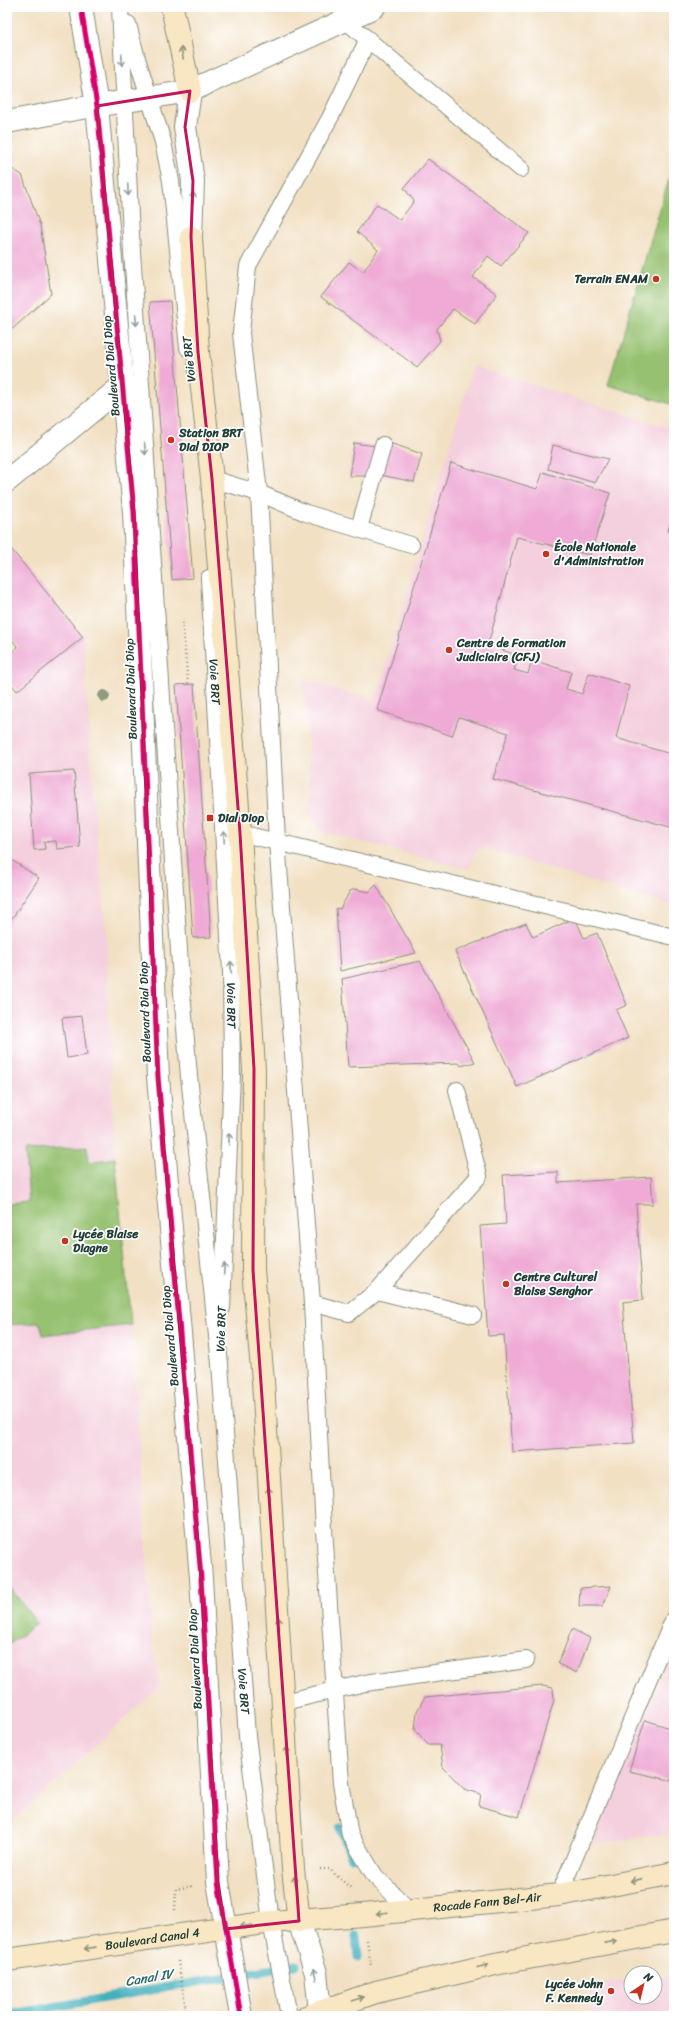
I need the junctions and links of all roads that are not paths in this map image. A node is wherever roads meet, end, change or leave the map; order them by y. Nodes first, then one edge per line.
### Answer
1 (81, 7) edge
2 (120, 7) edge
3 (124, 7) edge
4 (172, 7) edge
5 (374, 7) edge
6 (346, 21) junction
7 (368, 39) junction
8 (190, 91) junction
9 (149, 97) junction
10 (124, 102) junction
11 (97, 106) junction
12 (7, 122) edge
13 (521, 169) dead end
14 (192, 237) joint
15 (122, 386) junction
16 (383, 446) dead end
17 (212, 479) junction
18 (7, 481) edge
19 (259, 494) junction
20 (359, 528) junction
21 (411, 544) dead end
22 (240, 833) junction
23 (277, 841) junction
24 (674, 937) edge
25 (457, 1090) dead end
26 (377, 1291) junction
27 (312, 1303) junction
28 (473, 1315) dead end
29 (220, 1364) junction
30 (674, 1618) edge
31 (526, 1660) dead end
32 (334, 1690) junction
33 (284, 1702) junction
34 (674, 1873) edge
35 (559, 1895) junction
36 (409, 1910) junction
37 (299, 1921) junction
38 (270, 1922) junction
39 (225, 1929) junction
40 (674, 1931) edge
41 (7, 1960) edge
42 (314, 2014) edge
43 (241, 2016) edge
44 (289, 2016) edge

1 - 11 street, Boulevard Dial Diop
2 -> 10 lane, Voie BRT
3 - 9 lane, Voie BRT
8 -> 4 main road
5 - 6 street
6 - 7 lane
6 - 8 street
7 - 13 lane
7 - 19 lane
8 - 9 street
14 -> 8 street
9 - 10 street
29 -> 9 lane, Voie BRT
10 - 11 street
10 -> 29 lane, Voie BRT
11 - 12 street
11 - 15 street, Boulevard Dial Diop
14 - 17 main road
15 - 18 street
15 - 39 street, Boulevard Dial Diop
16 - 20 lane
17 - 19 lane
17 - 22 main road
19 - 20 lane
19 - 23 lane
20 - 21 lane
22 - 23 lane
33 -> 22 main road
23 - 24 lane
23 - 27 lane
25 - 26 lane
26 - 27 lane
26 - 28 lane
27 - 32 lane
29 - 38 lane, Voie BRT
30 - 35 lane
31 - 32 lane
32 - 33 lane
32 - 36 lane
37 -> 33 main road
34 -> 35 main road, Rocade Fann Bel-Air
35 - 36 main road, Rocade Fann Bel-Air
36 -> 37 main road, Rocade Fann Bel-Air
37 - 38 main road, Boulevard Canal 4
42 -> 37 street
38 -> 39 main road, Boulevard Canal 4
38 - 44 lane, Voie BRT
39 -> 41 main road, Boulevard Canal 4
39 - 43 street, Boulevard Dial Diop
42 -> 40 main road

